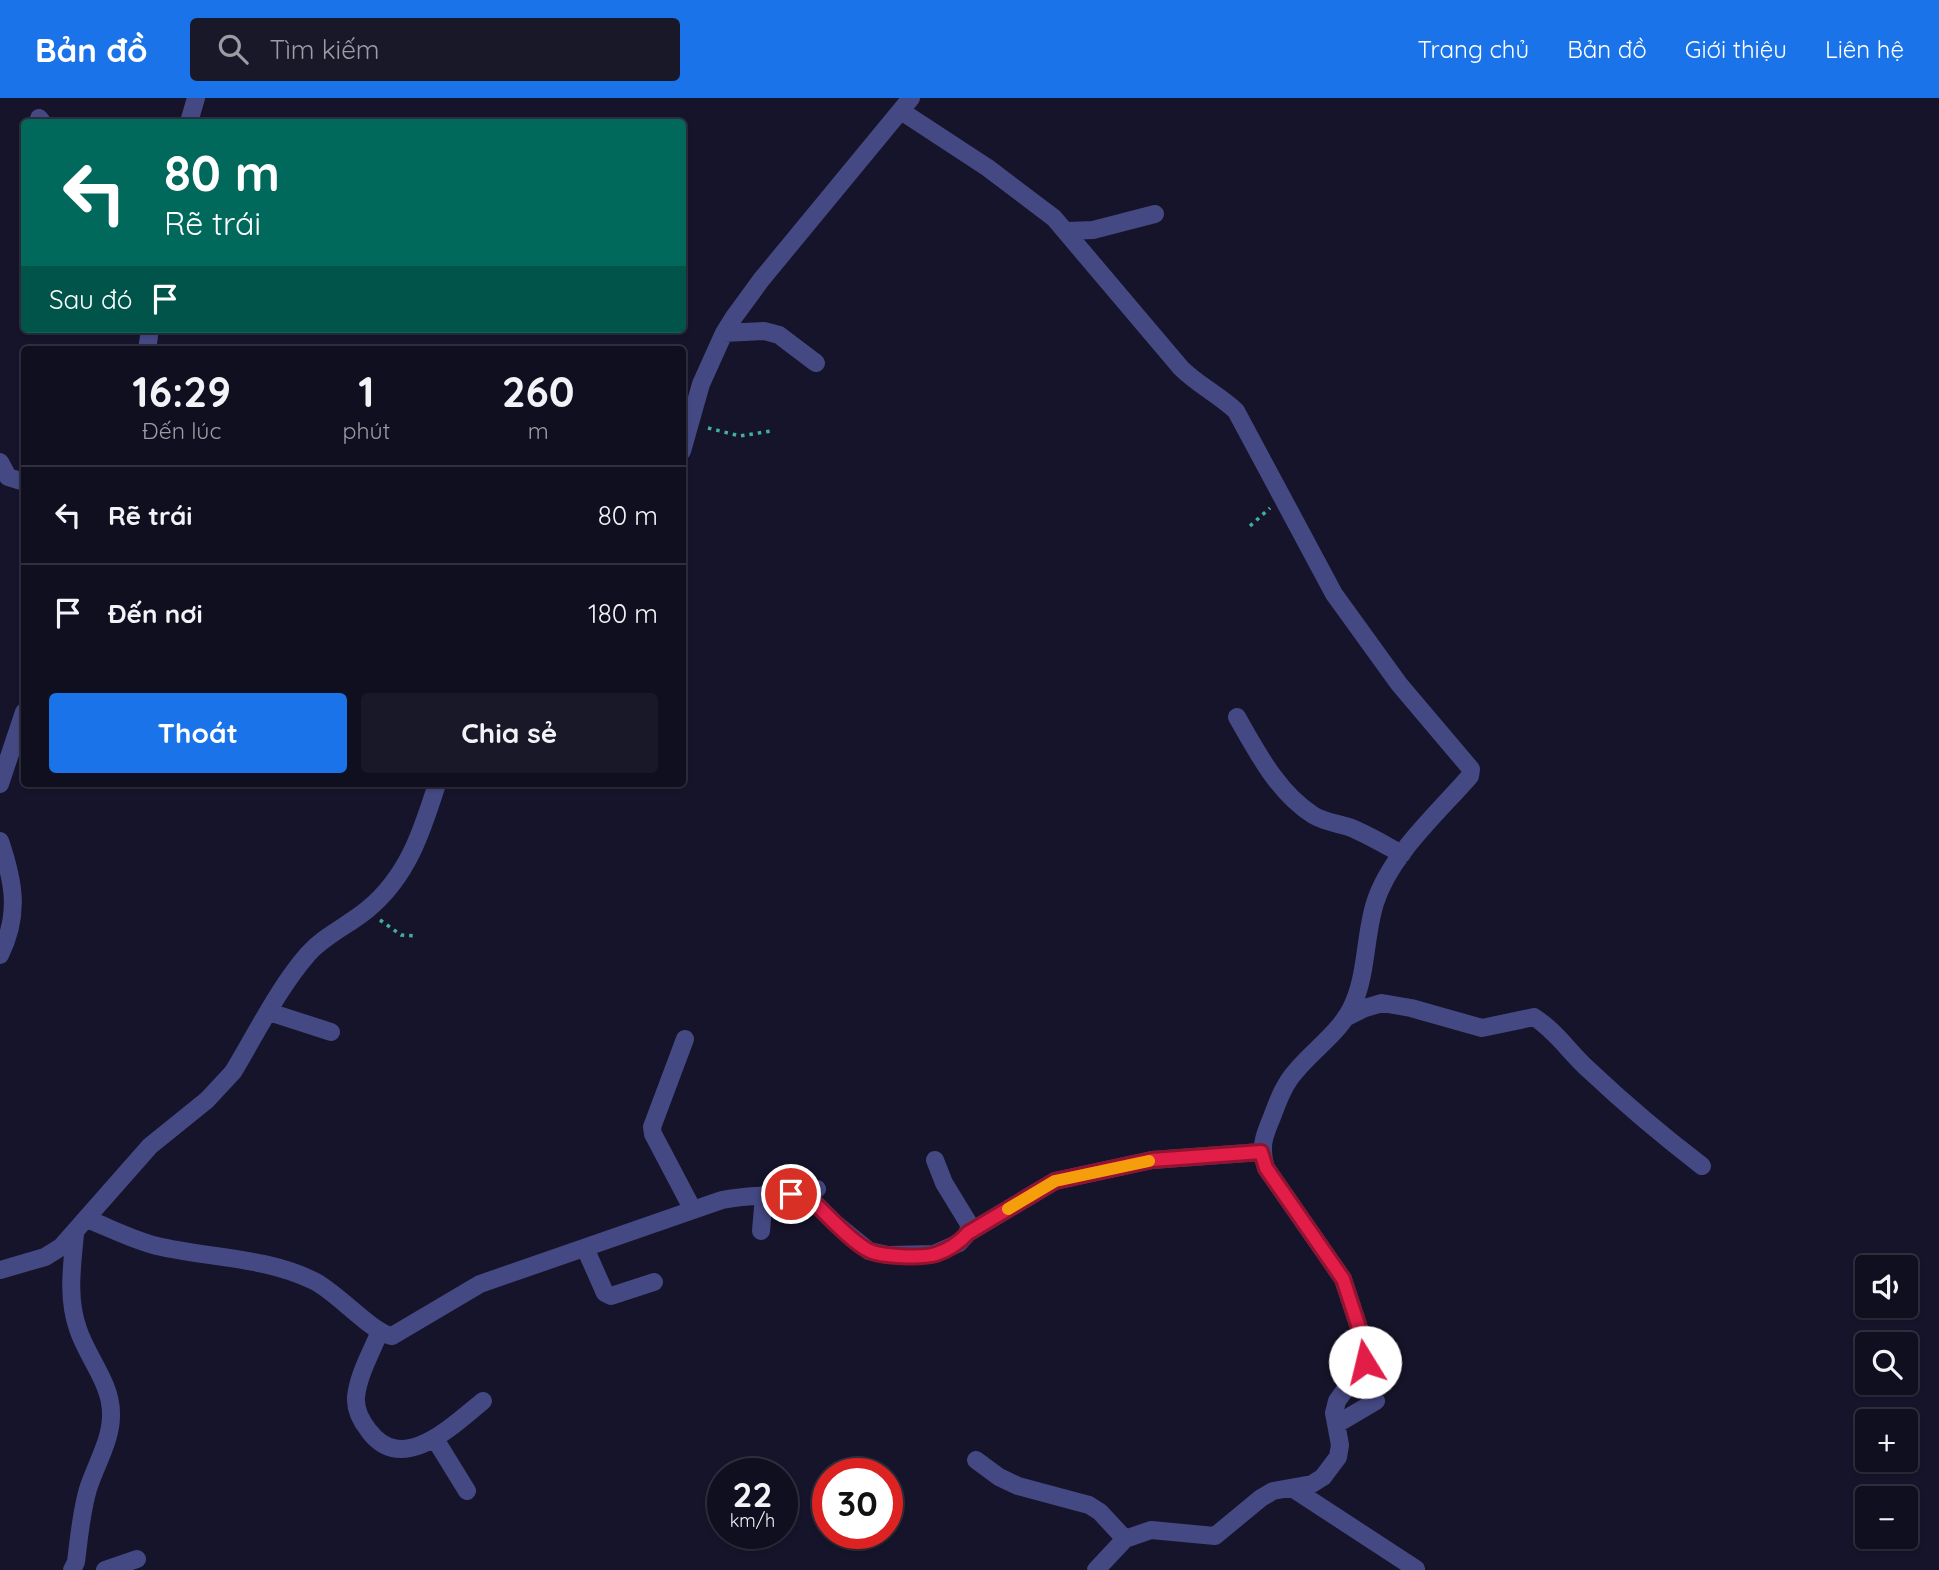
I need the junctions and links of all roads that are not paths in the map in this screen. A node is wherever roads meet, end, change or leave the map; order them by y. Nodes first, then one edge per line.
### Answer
1 (196, 98) edge
2 (906, 104) edge
3 (191, 119) edge
4 (1155, 214) dead end
5 (1067, 231) junction
6 (724, 333) junction
7 (816, 363) dead end
8 (686, 435) edge
9 (0, 462) edge
10 (21, 481) edge
11 (1237, 717) dead end
12 (21, 721) edge
13 (0, 784) edge
14 (437, 787) edge
15 (0, 841) edge
16 (1402, 855) junction
17 (0, 955) edge
18 (270, 1013) junction
19 (1345, 1018) junction
20 (331, 1032) dead end
21 (685, 1039) dead end
22 (1261, 1152) junction
23 (935, 1160) dead end
24 (1702, 1166) dead end
25 (764, 1195) junction
26 (693, 1210) junction
27 (87, 1219) junction
28 (761, 1231) dead end
29 (968, 1233) junction
30 (75, 1234) junction
31 (585, 1248) junction
32 (0, 1270) edge
33 (654, 1282) dead end
34 (380, 1331) junction
35 (483, 1401) dead end
36 (1376, 1401) dead end
37 (1337, 1424) junction
38 (435, 1439) junction
39 (976, 1460) dead end
40 (1292, 1488) junction
41 (467, 1491) dead end
42 (1125, 1539) junction
43 (136, 1559) dead end
44 (1416, 1569) edge
45 (72, 1570) edge
46 (105, 1570) edge
47 (1096, 1570) edge

1 - 3 street
2 - 5 street
2 - 6 street
4 - 5 street
5 - 16 street
6 - 7 street
6 - 8 street
9 - 10 street
11 - 16 street
12 - 13 street
14 - 18 street
15 - 17 street
16 - 19 street
18 - 20 street
18 - 27 street
19 - 22 street
19 - 24 street
21 - 26 street
22 - 29 street
22 - 37 street
23 - 29 street
25 - 26 street
25 - 28 street
25 - 29 street
26 - 31 street
27 - 30 street
27 - 34 street
30 - 32 street
30 - 45 street
31 - 33 street
31 - 34 street
34 - 38 street
35 - 38 street
36 - 37 street
37 - 40 street
38 - 41 street
39 - 42 street
40 - 42 street
40 - 44 street
42 - 47 street
43 - 46 street

